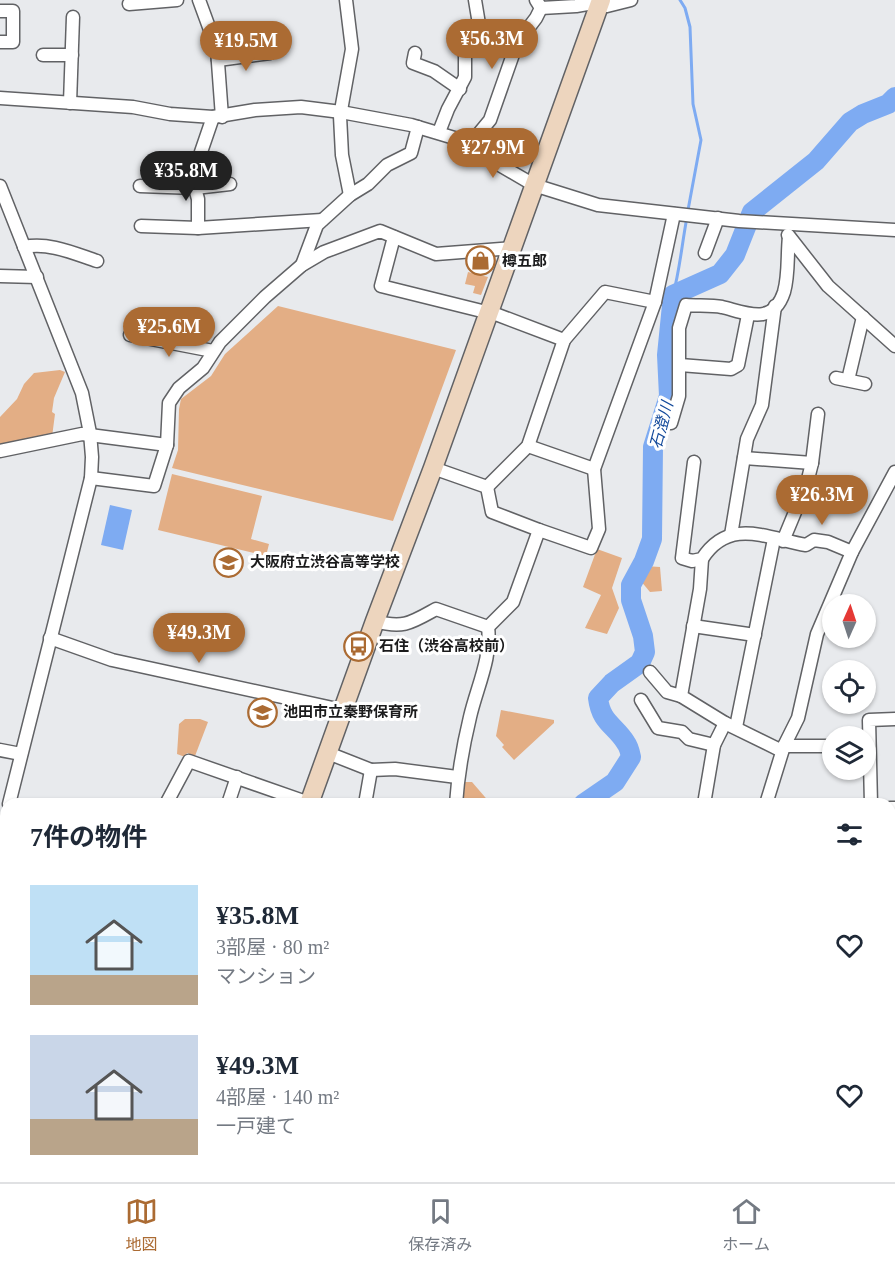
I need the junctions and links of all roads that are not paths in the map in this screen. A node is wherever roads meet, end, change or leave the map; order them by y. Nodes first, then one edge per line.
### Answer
1 (177, 0) edge
2 (199, 0) edge
3 (345, 0) edge
4 (475, 0) edge
5 (631, 0) edge
6 (601, 2) edge
7 (129, 4) dead end
8 (538, 4) edge
9 (0, 11) edge
10 (73, 17) dead end
11 (0, 42) edge
12 (270, 53) dead end
13 (415, 53) dead end
14 (43, 55) dead end
15 (72, 55) junction
16 (218, 60) junction
17 (460, 88) junction
18 (0, 98) edge
19 (70, 104) junction
20 (341, 112) junction
21 (218, 117) junction
22 (418, 127) junction
23 (439, 132) junction
24 (471, 143) junction
25 (230, 184) dead end
26 (534, 185) junction
27 (0, 186) edge
28 (140, 186) dead end
29 (195, 188) junction
30 (350, 195) junction
31 (677, 215) junction
32 (718, 218) junction
33 (322, 220) junction
34 (781, 224) junction
35 (141, 226) dead end
36 (198, 228) junction
37 (895, 230) edge
38 (394, 237) junction
39 (789, 237) junction
40 (24, 247) junction
41 (512, 248) junction
42 (705, 254) dead end
43 (97, 261) dead end
44 (302, 265) junction
45 (0, 276) edge
46 (37, 277) junction
47 (655, 302) junction
48 (775, 306) junction
49 (488, 313) junction
50 (748, 315) junction
51 (863, 317) junction
52 (130, 336) dead end
53 (564, 340) junction
54 (895, 346) edge
55 (213, 351) junction
56 (680, 365) junction
57 (865, 384) dead end
58 (818, 414) dead end
59 (671, 423) dead end
60 (90, 434) junction
61 (167, 444) junction
62 (528, 446) junction
63 (0, 451) edge
64 (744, 458) junction
65 (694, 462) dead end
66 (812, 463) junction
67 (433, 468) junction
68 (594, 470) junction
69 (895, 472) edge
70 (91, 478) junction
71 (487, 487) junction
72 (539, 530) junction
73 (731, 535) junction
74 (778, 540) junction
75 (852, 552) junction
76 (702, 559) junction
77 (375, 621) junction
78 (693, 626) junction
79 (488, 627) junction
80 (755, 635) junction
81 (50, 638) junction
82 (650, 672) dead end
83 (681, 696) junction
84 (641, 700) dead end
85 (342, 710) junction
86 (895, 719) edge
87 (730, 725) junction
88 (714, 745) junction
89 (822, 746) edge
90 (783, 748) junction
91 (0, 750) edge
92 (328, 753) junction
93 (21, 754) junction
94 (370, 770) junction
95 (237, 777) junction
96 (458, 777) junction
97 (10, 798) edge
98 (169, 798) edge
99 (230, 798) edge
100 (295, 798) edge
101 (311, 798) edge
102 (366, 798) edge
103 (456, 798) edge
104 (705, 798) edge
105 (768, 798) edge
106 (871, 798) edge

1 - 7 street
2 - 16 street
3 - 20 street
4 - 17 street
5 - 6 street
6 - 8 street
6 - 26 street
8 - 24 street
9 - 11 street
10 - 15 street
12 - 16 street
13 - 17 street
14 - 15 street
15 - 19 street
16 - 21 street
17 - 23 street
18 - 19 street
19 - 21 street
20 - 21 street
20 - 22 street
20 - 30 street
21 - 29 street
22 - 23 street
22 - 30 street
23 - 24 street
24 - 26 street
25 - 29 street
26 - 31 street
26 - 41 street
27 - 40 street
28 - 29 street
29 - 36 street
30 - 33 street
31 - 32 street
31 - 47 street
32 - 34 street
32 - 42 street
33 - 36 street
33 - 44 street
34 - 37 street
34 - 39 street
35 - 36 street
38 - 41 street
38 - 44 street
38 - 49 street
39 - 48 street
39 - 51 street
40 - 43 street
40 - 46 street
41 - 49 street
44 - 55 street
45 - 46 street
46 - 60 street
47 - 53 street
47 - 68 street
48 - 50 street
48 - 64 street
49 - 53 street
49 - 67 street
50 - 56 street
50 - 56 street
51 - 54 street
51 - 57 street
52 - 55 street
53 - 62 street
55 - 61 street
56 - 59 street
58 - 66 street
60 - 61 street
60 - 63 street
60 - 70 street
61 - 70 street
62 - 68 street
62 - 71 street
64 - 66 street
64 - 73 street
65 - 76 street
66 - 74 street
67 - 71 street
67 - 77 street
68 - 72 street
69 - 75 street
70 - 81 street
71 - 72 street
72 - 79 street
73 - 74 street
73 - 76 street
74 - 75 street
74 - 80 street
75 - 90 street
76 - 78 street
77 - 79 street
77 - 85 street
78 - 80 street
78 - 83 street
79 - 96 street
80 - 87 street
81 - 85 street
81 - 93 street
82 - 83 street
83 - 87 street
84 - 88 street
85 - 92 street
86 - 106 street
87 - 88 street
87 - 90 street
88 - 104 street
89 - 90 street
90 - 105 street
91 - 93 street
92 - 94 street
92 - 101 street
93 - 97 street
94 - 96 street
94 - 102 street
95 - 98 street
95 - 99 street
95 - 100 street
96 - 103 street

